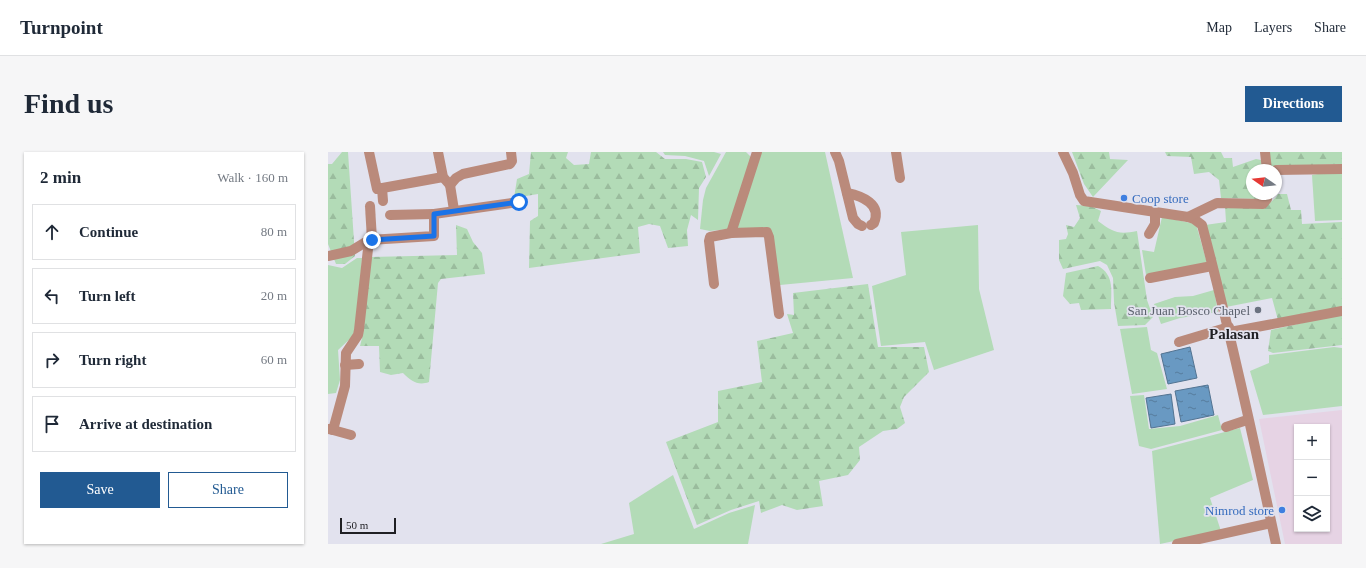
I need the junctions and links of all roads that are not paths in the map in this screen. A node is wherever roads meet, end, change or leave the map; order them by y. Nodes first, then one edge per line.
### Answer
1 (369, 152) edge
2 (438, 152) edge
3 (511, 152) edge
4 (757, 152) edge
5 (835, 152) edge
6 (896, 152) edge
7 (1063, 152) edge
8 (1265, 152) edge
9 (1266, 164) edge
10 (1342, 169) edge
11 (1282, 170) edge
12 (900, 178) dead end
13 (447, 181) junction
14 (382, 188) junction
15 (847, 193) junction
16 (1266, 200) edge
17 (383, 201) dead end
18 (519, 202) dead end
19 (370, 206) dead end
20 (454, 210) junction
21 (1155, 212) junction
22 (434, 214) junction
23 (390, 216) dead end
24 (1188, 217) junction
25 (731, 233) junction
26 (1149, 234) dead end
27 (371, 240) junction
28 (328, 256) edge
29 (1212, 266) junction
30 (1150, 278) dead end
31 (714, 284) dead end
32 (1342, 311) edge
33 (778, 314) dead end
34 (1229, 330) junction
35 (1179, 342) dead end
36 (359, 364) dead end
37 (345, 365) junction
38 (1247, 420) junction
39 (1226, 427) dead end
40 (330, 430) edge
41 (351, 435) dead end
42 (1271, 523) junction
43 (1177, 544) edge
44 (1276, 544) edge

1 - 14 street
2 - 13 street
3 - 13 street
4 - 25 street
5 - 15 street
6 - 12 street
7 - 21 street
8 - 9 street
10 - 11 street
13 - 14 street
13 - 20 street
14 - 17 street
15 - 15 street
16 - 24 street
18 - 20 street
19 - 27 street
20 - 22 street
21 - 24 street
21 - 26 street
22 - 23 street
22 - 27 street
24 - 29 street
25 - 31 street
25 - 33 street
27 - 28 street
27 - 37 street
29 - 30 street
29 - 34 street
32 - 34 street
34 - 35 street
34 - 38 street
36 - 37 street
37 - 40 street
38 - 39 street
38 - 42 street
40 - 41 street
42 - 43 street
42 - 44 street

